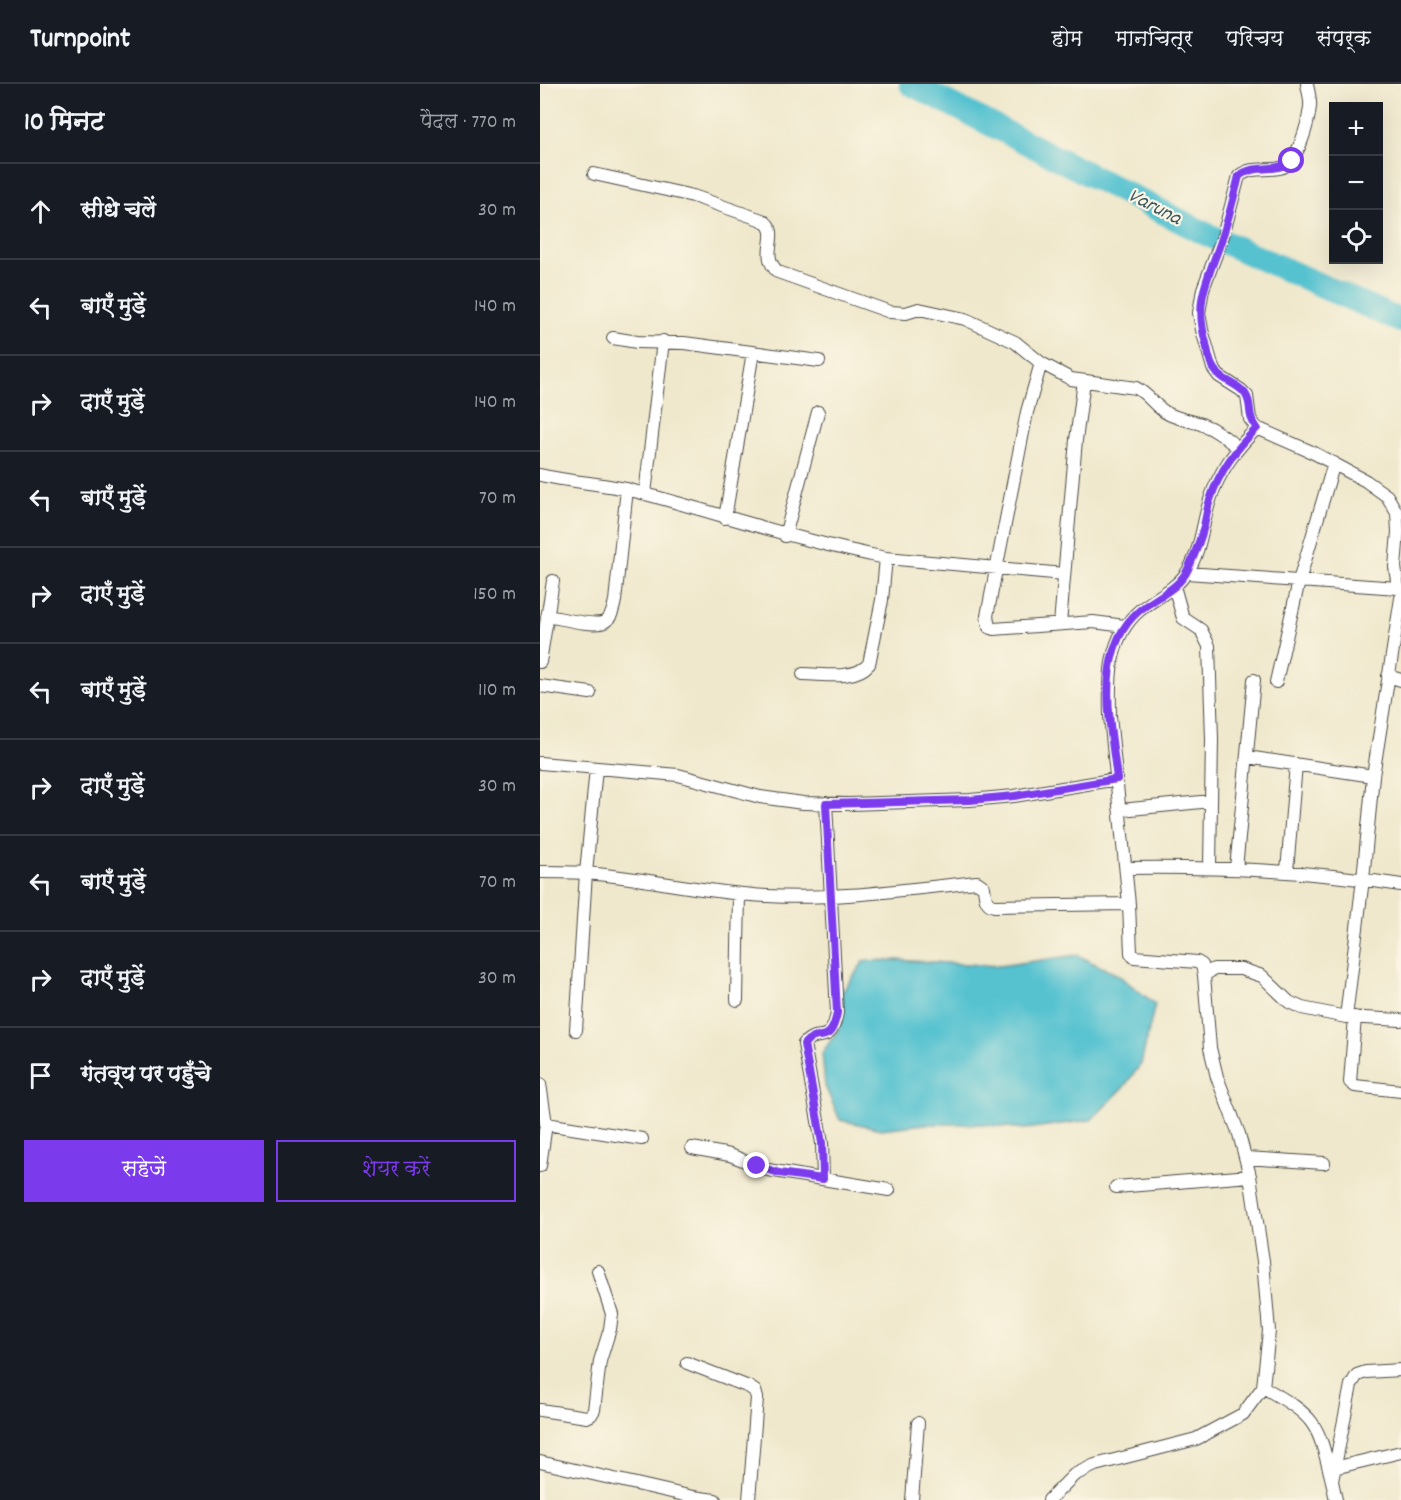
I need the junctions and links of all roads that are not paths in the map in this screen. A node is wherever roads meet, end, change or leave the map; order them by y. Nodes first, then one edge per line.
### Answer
1 (1307, 84) edge
2 (594, 174) dead end
3 (613, 338) dead end
4 (663, 341) junction
5 (753, 352) junction
6 (819, 361) dead end
7 (1041, 363) junction
8 (1084, 381) junction
9 (818, 412) dead end
10 (1257, 428) junction
11 (1238, 447) junction
12 (1334, 464) junction
13 (540, 475) edge
14 (627, 489) junction
15 (645, 494) junction
16 (725, 518) junction
17 (785, 536) junction
18 (886, 558) junction
19 (996, 567) junction
20 (1187, 573) junction
21 (1064, 574) junction
22 (553, 581) dead end
23 (1299, 581) junction
24 (1174, 586) junction
25 (1400, 592) edge
26 (547, 616) junction
27 (1060, 624) junction
28 (1125, 626) junction
29 (540, 662) edge
30 (803, 674) dead end
31 (1388, 676) junction
32 (1254, 680) dead end
33 (1401, 680) edge
34 (1276, 682) dead end
35 (540, 686) edge
36 (590, 693) dead end
37 (1247, 757) junction
38 (540, 763) edge
39 (1296, 764) junction
40 (596, 768) junction
41 (1373, 776) junction
42 (1117, 779) junction
43 (1211, 801) junction
44 (826, 804) junction
45 (1121, 810) junction
46 (1210, 867) junction
47 (1126, 868) junction
48 (1236, 869) junction
49 (1287, 871) junction
50 (540, 872) edge
51 (586, 873) junction
52 (1363, 879) junction
53 (1401, 885) edge
54 (740, 894) junction
55 (831, 897) junction
56 (1129, 904) junction
57 (1204, 975) junction
58 (736, 1000) dead end
59 (1351, 1017) junction
60 (1401, 1020) edge
61 (576, 1030) dead end
62 (540, 1084) edge
63 (1401, 1091) edge
64 (546, 1124) junction
65 (642, 1139) dead end
66 (692, 1148) dead end
67 (1245, 1158) junction
68 (1324, 1163) dead end
69 (540, 1166) edge
70 (1250, 1176) junction
71 (823, 1179) junction
72 (1116, 1187) dead end
73 (889, 1190) dead end
74 (598, 1271) dead end
75 (687, 1363) dead end
76 (1401, 1370) edge
77 (1263, 1387) junction
78 (540, 1410) edge
79 (918, 1423) dead end
80 (1401, 1452) edge
81 (540, 1462) edge
82 (1333, 1475) junction
83 (715, 1500) edge
84 (749, 1500) edge
85 (912, 1500) edge
86 (1049, 1500) edge
87 (1335, 1500) edge

1 - 10 street
2 - 7 street
3 - 4 street
4 - 5 street
4 - 15 street
5 - 6 street
5 - 16 street
7 - 8 street
7 - 19 street
8 - 11 street
8 - 21 street
9 - 17 street
10 - 11 street
10 - 12 street
11 - 20 street
12 - 23 street
12 - 25 street
13 - 14 street
14 - 15 street
14 - 26 street
15 - 16 street
16 - 17 street
17 - 18 street
18 - 19 street
18 - 30 street
19 - 21 street
19 - 27 street
20 - 23 street
20 - 24 street
21 - 27 street
22 - 26 street
23 - 25 street
23 - 34 street
24 - 28 street
24 - 43 street
25 - 31 street
26 - 29 street
27 - 28 street
28 - 42 street
31 - 33 street
31 - 41 street
32 - 37 street
35 - 36 street
37 - 39 street
37 - 48 street
38 - 40 street
39 - 41 street
39 - 49 street
40 - 44 street
40 - 51 street
41 - 52 street
42 - 44 street
42 - 45 street
43 - 45 street
43 - 46 street
44 - 55 street
45 - 47 street
46 - 47 street
46 - 48 street
47 - 56 street
48 - 49 street
49 - 52 street
50 - 51 street
51 - 54 street
51 - 61 street
52 - 53 street
52 - 59 street
54 - 55 street
54 - 58 street
55 - 56 street
55 - 71 street
56 - 57 street
57 - 59 street
57 - 67 street
59 - 60 street
59 - 63 street
62 - 64 street
64 - 65 street
64 - 69 street
66 - 71 street
67 - 68 street
67 - 70 street
70 - 72 street
70 - 77 street
71 - 73 street
74 - 78 street
75 - 84 street
76 - 82 street
77 - 82 street
77 - 86 street
79 - 85 street
80 - 82 street
81 - 83 street
82 - 87 street

